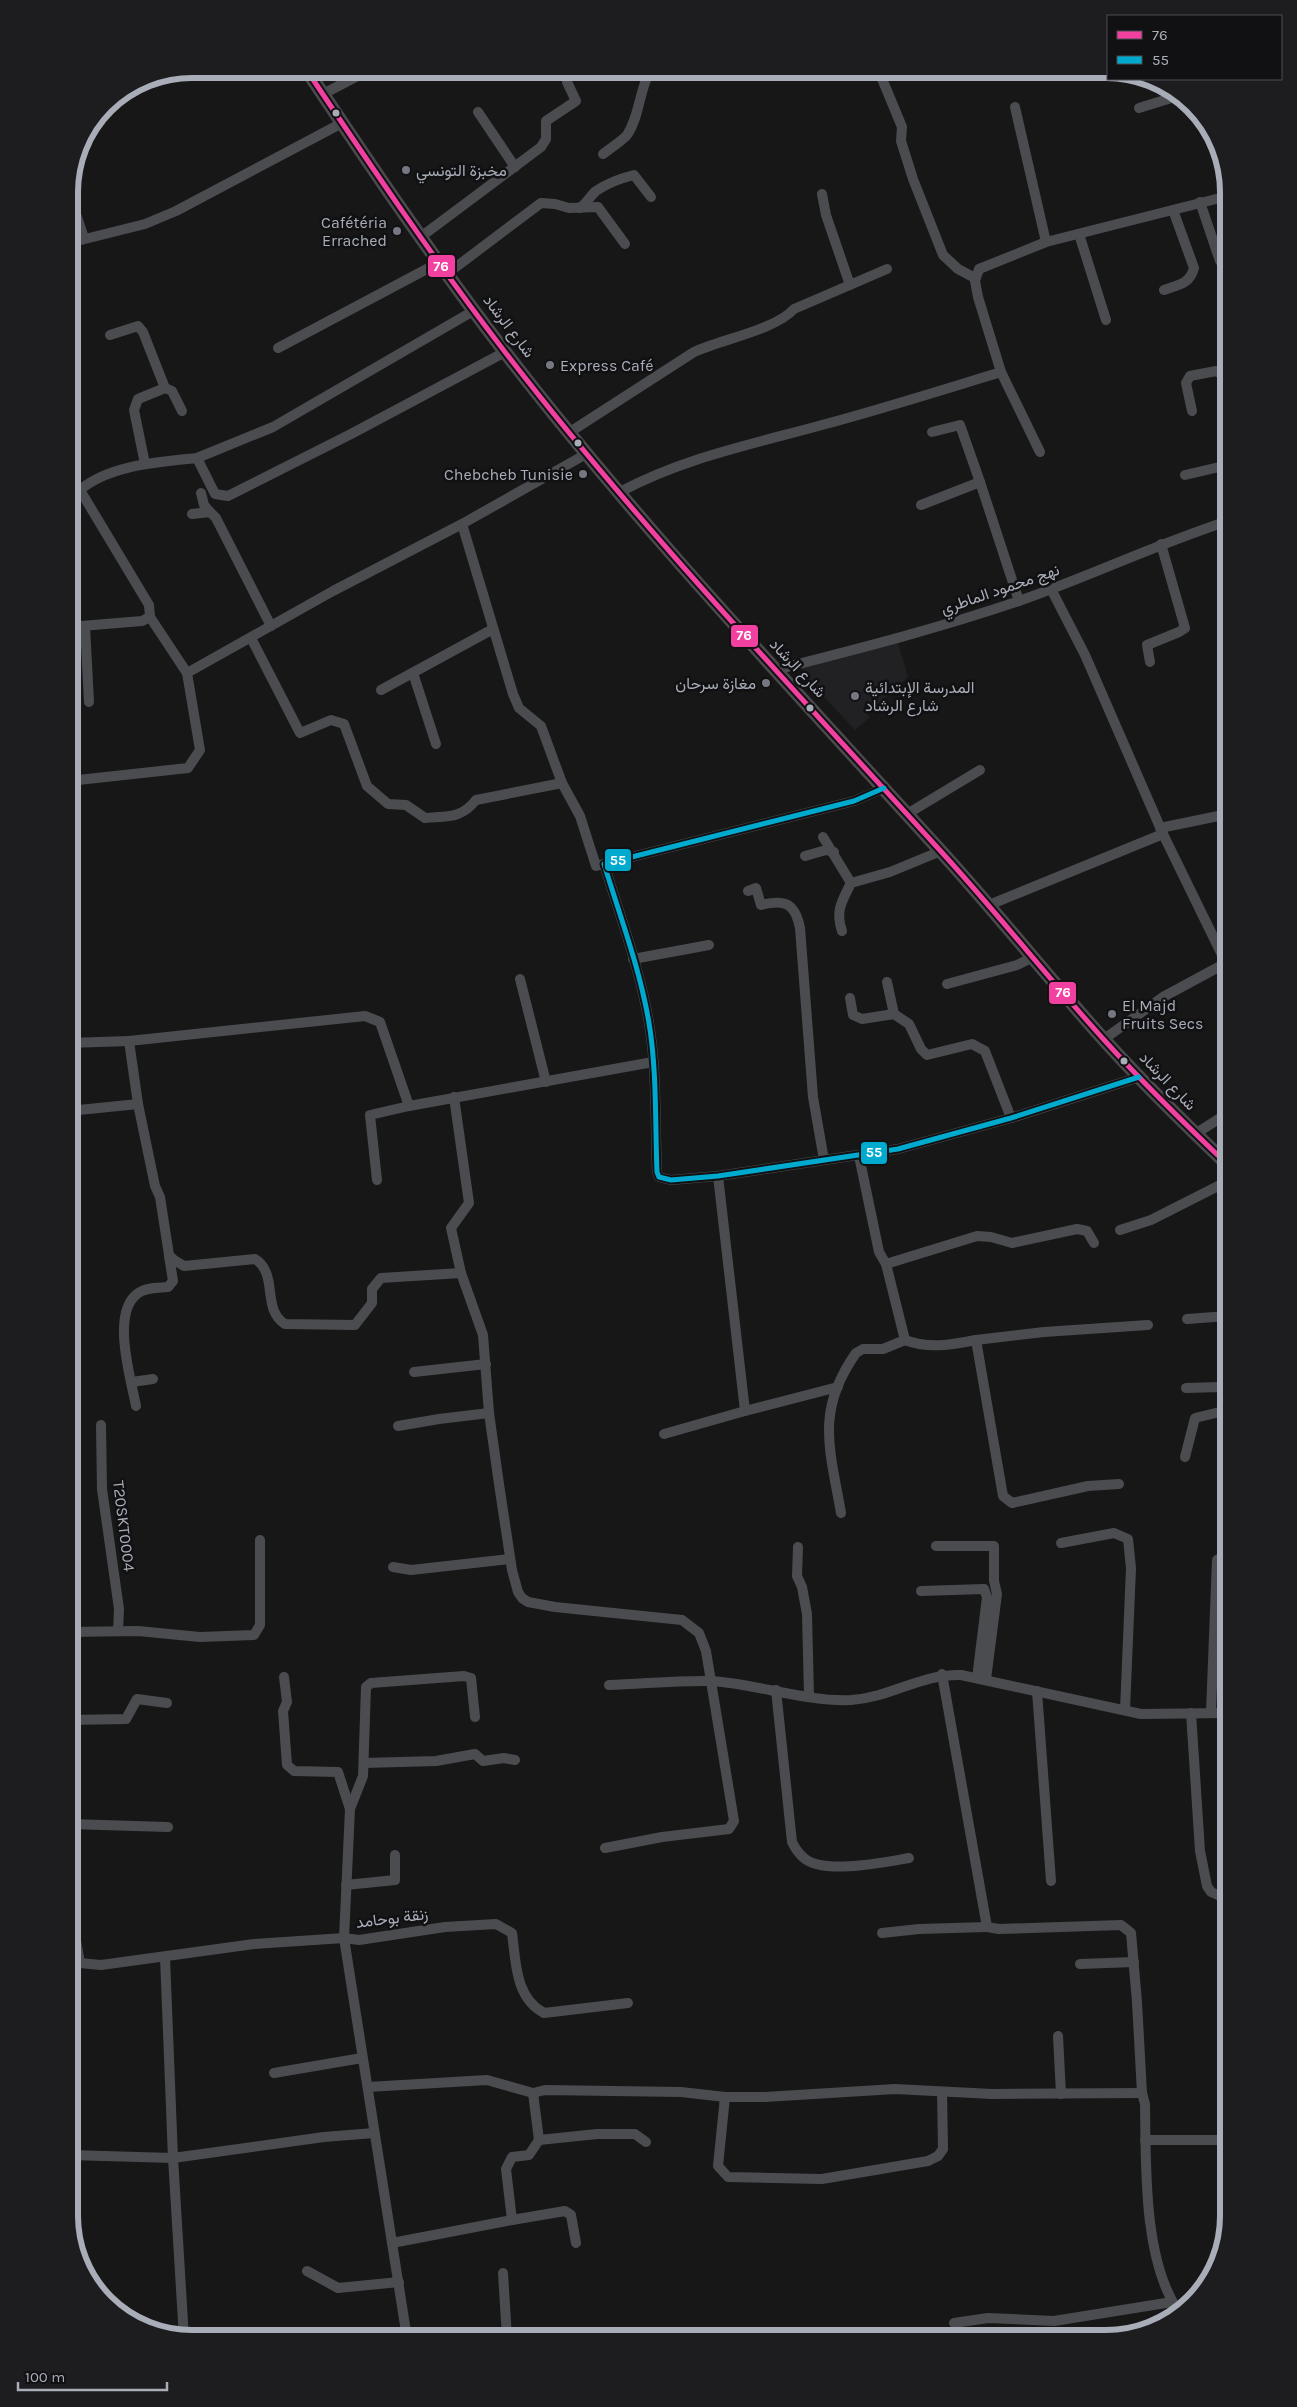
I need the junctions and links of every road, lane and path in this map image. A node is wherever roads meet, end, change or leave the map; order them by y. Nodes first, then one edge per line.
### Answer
1 (312, 78) edge
2 (354, 78) edge
3 (646, 78) edge
4 (882, 78) edge
5 (567, 82) dead end
6 (323, 94) junction
7 (1171, 98) edge
8 (1015, 108) dead end
9 (1139, 108) dead end
10 (478, 112) dead end
11 (342, 123) junction
12 (603, 154) dead end
13 (514, 167) junction
14 (822, 194) dead end
15 (651, 197) dead end
16 (1220, 198) edge
17 (1200, 202) junction
18 (580, 209) junction
19 (1172, 210) junction
20 (78, 220) edge
21 (1079, 234) junction
22 (422, 236) junction
23 (84, 238) junction
24 (78, 240) edge
25 (1046, 242) junction
26 (625, 244) dead end
27 (1220, 262) dead end
28 (444, 268) junction
29 (886, 269) dead end
30 (975, 278) junction
31 (850, 285) junction
32 (1164, 290) dead end
33 (475, 310) junction
34 (1106, 320) dead end
35 (110, 335) dead end
36 (278, 348) dead end
37 (505, 352) junction
38 (1002, 372) junction
39 (1220, 373) edge
40 (165, 388) junction
41 (1192, 411) dead end
42 (182, 412) dead end
43 (570, 432) junction
44 (932, 432) dead end
45 (1040, 452) dead end
46 (588, 453) junction
47 (197, 458) junction
48 (145, 464) junction
49 (1220, 467) edge
50 (1185, 475) dead end
51 (980, 482) junction
52 (80, 490) joint
53 (620, 492) junction
54 (201, 493) dead end
55 (921, 506) dead end
56 (210, 512) junction
57 (192, 514) dead end
58 (462, 524) junction
59 (1220, 524) edge
60 (1161, 544) junction
61 (1051, 588) junction
62 (1019, 601) junction
63 (150, 617) junction
64 (78, 626) edge
65 (85, 626) junction
66 (271, 626) junction
67 (493, 629) junction
68 (251, 638) junction
69 (1150, 662) dead end
70 (775, 670) junction
71 (187, 673) junction
72 (412, 673) junction
73 (381, 690) dead end
74 (89, 702) dead end
75 (436, 744) dead end
76 (980, 770) dead end
77 (78, 780) edge
78 (562, 782) junction
79 (884, 788) junction
80 (907, 814) junction
81 (1220, 816) edge
82 (1162, 831) junction
83 (823, 837) dead end
84 (941, 850) junction
85 (834, 852) junction
86 (805, 856) dead end
87 (604, 864) junction
88 (852, 883) junction
89 (748, 891) dead end
90 (989, 905) junction
91 (842, 931) dead end
92 (709, 945) dead end
93 (1220, 948) edge
94 (1033, 957) junction
95 (633, 959) junction
96 (1220, 966) edge
97 (520, 979) dead end
98 (887, 982) dead end
99 (947, 984) dead end
100 (850, 998) dead end
101 (894, 1014) junction
102 (1104, 1040) junction
103 (129, 1041) junction
104 (78, 1043) edge
105 (653, 1062) junction
106 (1139, 1077) junction
107 (546, 1082) junction
108 (454, 1097) junction
109 (138, 1104) junction
110 (409, 1106) junction
111 (78, 1110) edge
112 (1011, 1118) junction
113 (1220, 1118) edge
114 (1196, 1134) junction
115 (859, 1156) junction
116 (1220, 1156) edge
117 (824, 1160) junction
118 (718, 1176) junction
119 (377, 1180) dead end
120 (1220, 1185) edge
121 (1120, 1230) dead end
122 (1094, 1243) dead end
123 (169, 1254) junction
124 (886, 1264) junction
125 (461, 1273) junction
126 (1220, 1317) edge
127 (1187, 1319) dead end
128 (1148, 1325) dead end
129 (905, 1340) junction
130 (976, 1340) junction
131 (486, 1364) junction
132 (414, 1372) dead end
133 (154, 1379) dead end
134 (132, 1382) junction
135 (838, 1387) junction
136 (1220, 1387) edge
137 (1186, 1388) dead end
138 (136, 1406) dead end
139 (745, 1411) junction
140 (1220, 1412) edge
141 (490, 1413) junction
142 (101, 1425) dead end
143 (398, 1426) dead end
144 (664, 1434) dead end
145 (1185, 1458) dead end
146 (1119, 1484) dead end
147 (841, 1513) dead end
148 (260, 1540) dead end
149 (1061, 1543) dead end
150 (936, 1546) dead end
151 (798, 1547) dead end
152 (1220, 1558) edge
153 (510, 1559) junction
154 (394, 1566) dead end
155 (921, 1592) dead end
156 (118, 1631) junction
157 (78, 1632) edge
158 (942, 1674) junction
159 (284, 1677) dead end
160 (981, 1678) junction
161 (711, 1681) junction
162 (609, 1686) dead end
163 (776, 1690) junction
164 (1038, 1691) junction
165 (809, 1696) junction
166 (167, 1703) dead end
167 (1125, 1710) junction
168 (1211, 1712) junction
169 (1191, 1713) junction
170 (1220, 1713) edge
171 (475, 1717) dead end
172 (78, 1720) edge
173 (515, 1760) dead end
174 (364, 1763) junction
175 (350, 1809) junction
176 (78, 1824) edge
177 (168, 1827) dead end
178 (605, 1848) dead end
179 (395, 1855) dead end
180 (909, 1858) dead end
181 (1051, 1881) dead end
182 (346, 1885) junction
183 (1220, 1895) edge
184 (987, 1927) junction
185 (882, 1934) dead end
186 (344, 1938) junction
187 (78, 1952) edge
188 (165, 1956) junction
189 (1134, 1962) junction
190 (80, 1963) joint
191 (1080, 1964) dead end
192 (628, 2003) dead end
193 (1058, 2036) dead end
194 (362, 2058) junction
195 (274, 2073) dead end
196 (368, 2087) junction
197 (533, 2092) junction
198 (942, 2092) junction
199 (1142, 2093) junction
200 (1062, 2094) junction
201 (725, 2097) junction
202 (374, 2133) junction
203 (539, 2140) junction
204 (1145, 2140) junction
205 (1220, 2140) edge
206 (646, 2142) dead end
207 (78, 2155) edge
208 (173, 2158) junction
209 (512, 2220) junction
210 (392, 2243) junction
211 (576, 2243) dead end
212 (307, 2271) dead end
213 (503, 2273) dead end
214 (399, 2282) junction
215 (1174, 2305) edge
216 (954, 2323) dead end
217 (183, 2329) edge
218 (406, 2329) edge
219 (506, 2329) edge

1 - 6 street, شارع الرشاد
2 - 6 street
3 - 12 street
4 - 30 street
5 - 13 street
6 - 11 street, شارع الرشاد
7 - 9 street
8 - 25 street
10 - 13 street
11 - 22 street, شارع الرشاد
11 - 23 street
13 - 22 street
14 - 31 street
15 - 18 street
16 - 17 street
17 - 19 street
17 - 27 street
18 - 26 street
18 - 28 street
19 - 21 street
19 - 32 street
20 - 23 street
21 - 25 street
21 - 34 street
22 - 28 street, شارع الرشاد
23 - 24 street
25 - 30 street
28 - 33 street, شارع الرشاد
28 - 36 street
29 - 31 street
30 - 38 street
31 - 43 street
33 - 37 street, شارع الرشاد
33 - 47 street
35 - 40 street
37 - 43 street, شارع الرشاد
37 - 47 street
38 - 45 street
38 - 53 street
39 - 41 street
40 - 42 street
40 - 48 street
43 - 46 street, شارع الرشاد
44 - 51 street
46 - 53 street, شارع الرشاد
46 - 58 street
47 - 48 street
48 - 52 street
49 - 50 street
51 - 55 street
51 - 62 street
52 - 63 street
53 - 70 street, شارع الرشاد
54 - 56 street
56 - 57 street
56 - 66 street
58 - 66 street
58 - 67 street
59 - 60 street, نهج محمود الماطري
60 - 61 street, نهج محمود الماطري
60 - 69 street
61 - 62 street, نهج محمود الماطري
61 - 82 street
62 - 70 street, نهج محمود الماطري
63 - 65 street
63 - 71 street
64 - 65 street
65 - 74 street
66 - 68 street
67 - 72 street
67 - 78 street
68 - 71 street
68 - 78 street
70 - 79 street, شارع الرشاد
71 - 77 street
72 - 73 street
72 - 75 street
76 - 80 street
78 - 87 street
79 - 80 street, شارع الرشاد
79 - 87 street
80 - 84 street, شارع الرشاد
81 - 82 street
82 - 90 street
82 - 93 street
83 - 85 street
84 - 88 street
84 - 90 street, شارع الرشاد
85 - 86 street
85 - 88 street
87 - 95 street
88 - 91 street
89 - 117 street
90 - 94 street, شارع الرشاد
92 - 95 street
94 - 99 street
94 - 102 street, شارع الرشاد
95 - 105 street
96 - 102 street
97 - 107 street
98 - 101 street
100 - 101 street
101 - 112 street
102 - 106 street, شارع الرشاد
103 - 104 street
103 - 109 street
103 - 110 street
105 - 107 street
105 - 118 street
106 - 112 street
106 - 114 street, شارع الرشاد
107 - 108 street
108 - 110 street
108 - 125 street
109 - 111 street
109 - 123 street
110 - 119 street
112 - 115 street
113 - 114 street
114 - 116 street, شارع الرشاد
115 - 117 street
115 - 124 street
117 - 118 street
118 - 139 street
120 - 121 street
122 - 124 street
123 - 125 street
123 - 134 street
124 - 129 street
125 - 131 street
126 - 127 street
128 - 130 street
129 - 130 street
129 - 135 street
130 - 146 street
131 - 132 street
131 - 141 street
133 - 134 street
134 - 138 street
135 - 139 street
135 - 147 street
136 - 137 street
139 - 144 street
140 - 145 street
141 - 143 street
141 - 153 street
142 - 156 street, T20SKT0004
148 - 156 street
149 - 167 street
150 - 160 street
151 - 165 street
152 - 168 street
153 - 154 street
153 - 161 street
155 - 160 street
156 - 157 street
158 - 160 street
158 - 165 street
158 - 184 street
159 - 175 street
160 - 164 street
161 - 162 street
161 - 163 street
161 - 178 street
163 - 165 street
163 - 180 street
164 - 167 street
164 - 181 street
166 - 172 street
167 - 169 street
168 - 169 street
168 - 170 street
169 - 183 street
171 - 174 street
173 - 174 street
174 - 175 street
175 - 182 street
176 - 177 street
179 - 182 street
182 - 186 street
184 - 185 street
184 - 189 street
186 - 188 street, زنقة بوحامد
186 - 192 street, زنقة بوحامد
186 - 194 street
187 - 190 street
188 - 190 street, زنقة بوحامد
188 - 208 street
189 - 191 street
189 - 199 street
193 - 200 street
194 - 195 street
194 - 196 street
196 - 197 street
196 - 202 street
197 - 201 street
197 - 203 street
198 - 200 street
198 - 201 street
198 - 201 street
199 - 200 street
199 - 204 street
202 - 208 street
202 - 210 street
203 - 206 street
203 - 209 street
204 - 205 street
204 - 215 street
207 - 208 street
208 - 217 street
209 - 210 street
209 - 211 street
210 - 214 street
212 - 214 street
213 - 219 street
214 - 218 street
215 - 216 street

